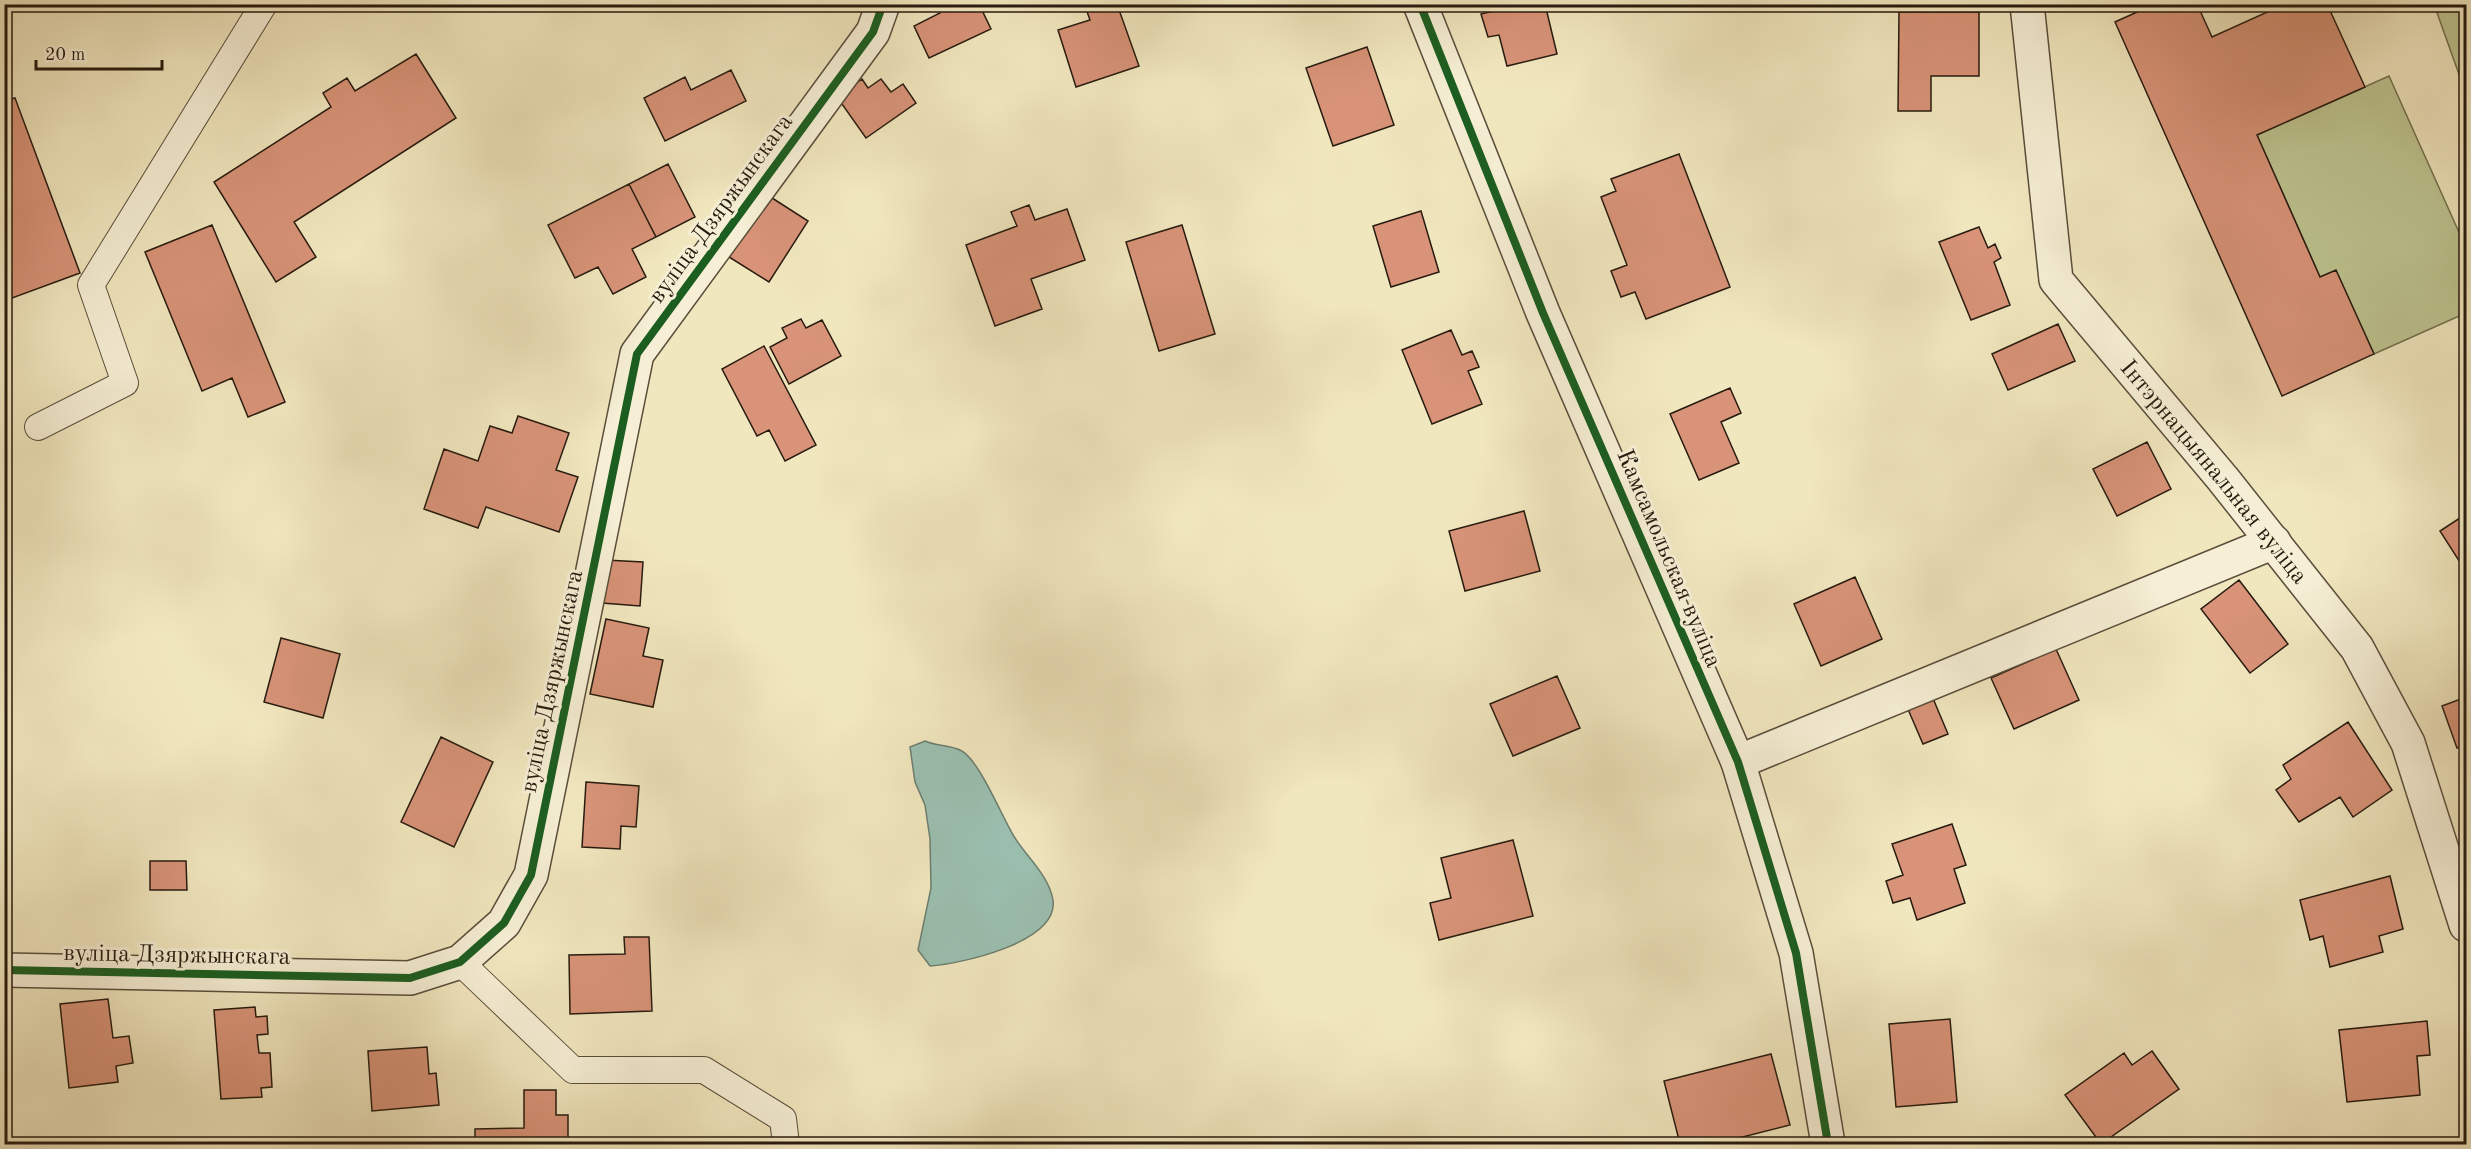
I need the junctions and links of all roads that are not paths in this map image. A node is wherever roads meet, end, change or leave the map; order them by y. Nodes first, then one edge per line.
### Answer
1 (264, 4) edge
2 (882, 4) edge
3 (1420, 4) edge
4 (2027, 4) edge
5 (38, 427) dead end
6 (2274, 542) junction
7 (1738, 762) junction
8 (2466, 925) edge
9 (460, 962) junction
10 (4, 970) edge
11 (786, 1144) edge
12 (1828, 1144) edge

1 - 5 lane
2 - 9 street, вуліца Дзяржынскага
3 - 7 street, Камсамольская вуліца
4 - 6 street, Інтэрнацыянальная вуліца
6 - 7 street
6 - 8 street, Інтэрнацыянальная вуліца
7 - 12 street, Камсамольская вуліца
9 - 10 street, вуліца Дзяржынскага
9 - 11 lane

